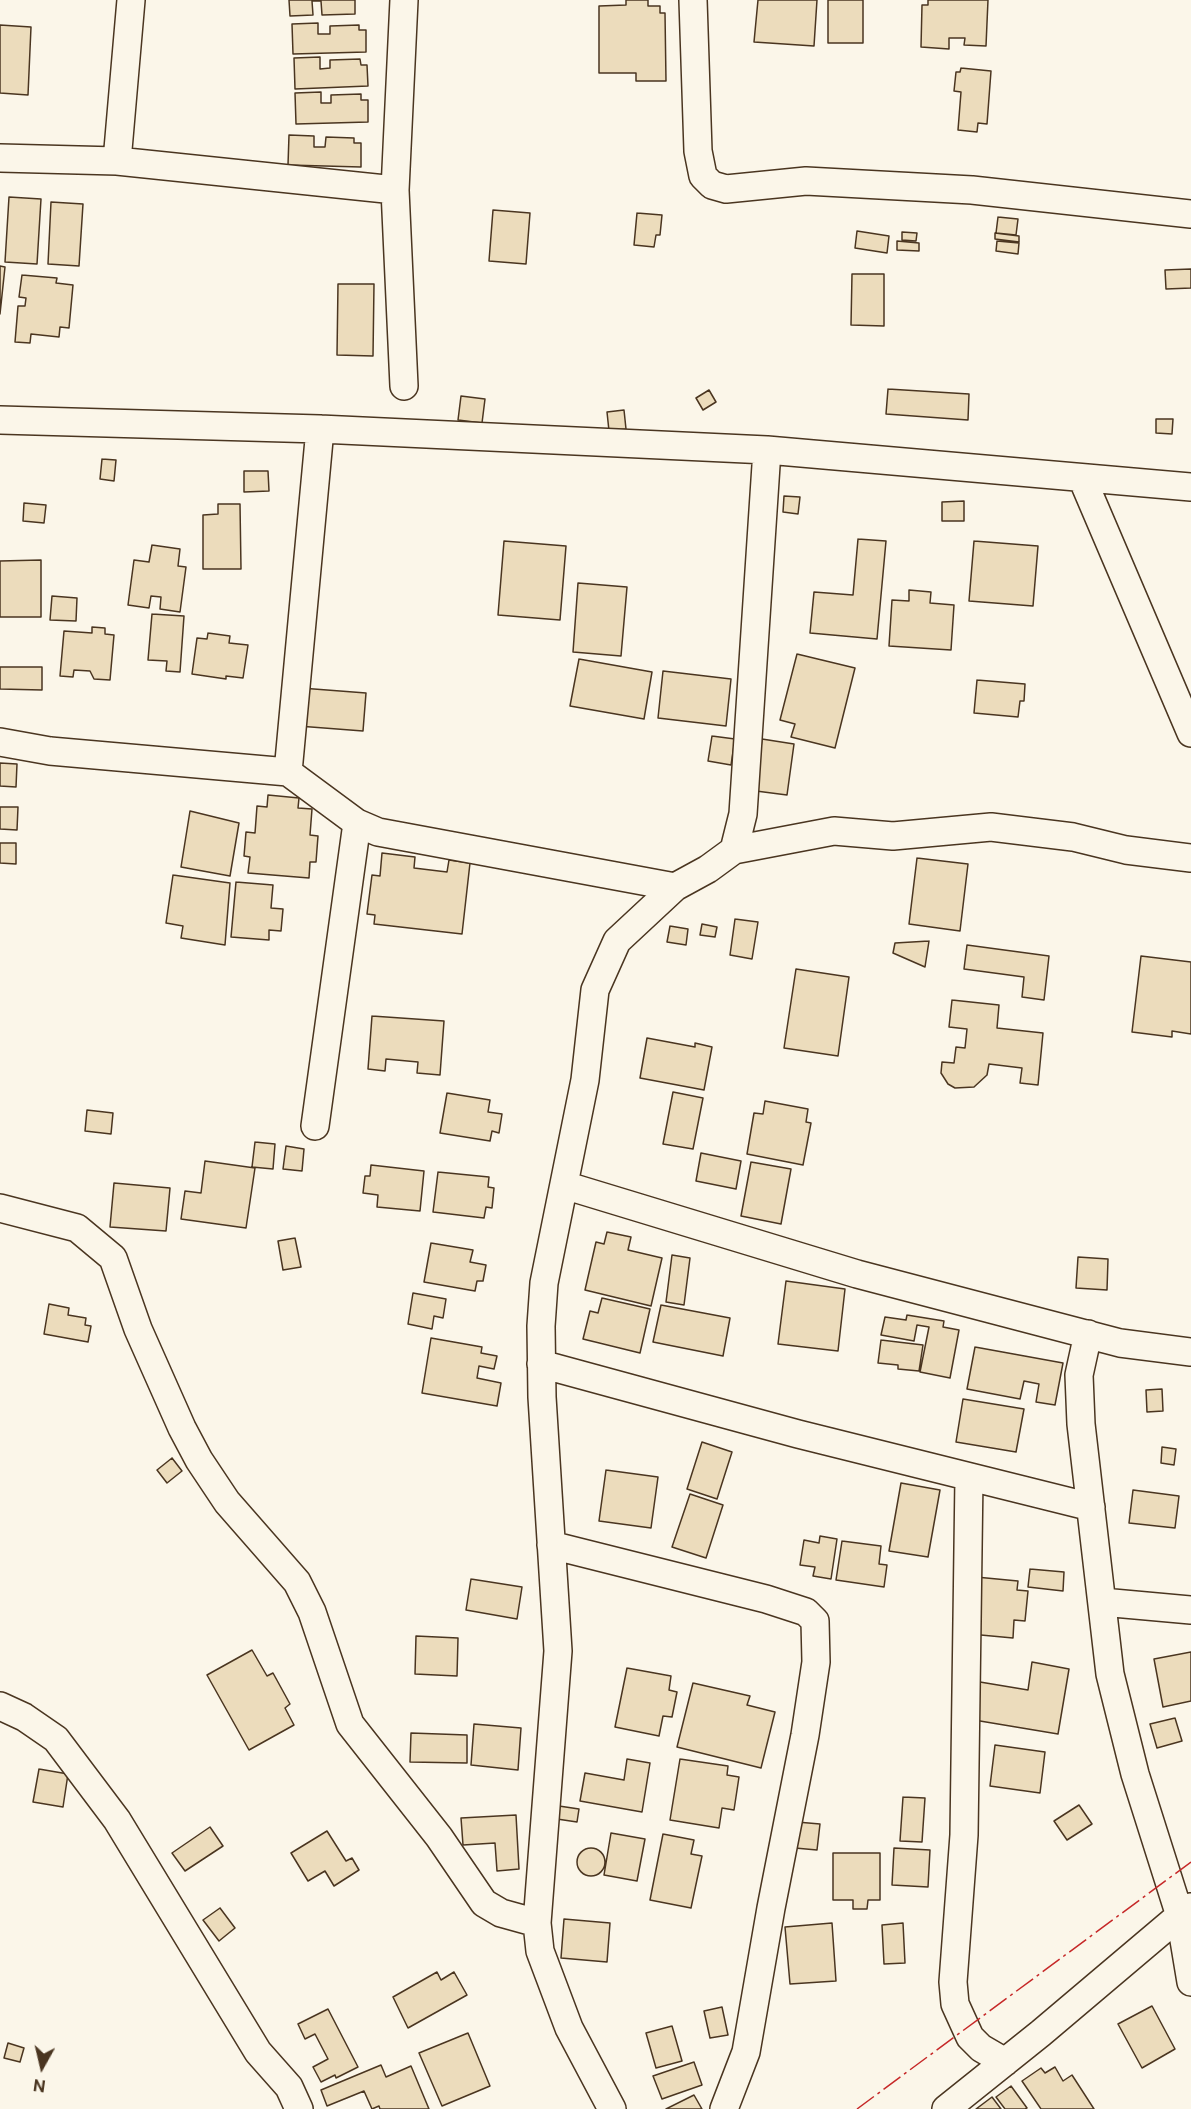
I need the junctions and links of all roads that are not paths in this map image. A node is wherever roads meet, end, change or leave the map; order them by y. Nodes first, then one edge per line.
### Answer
1 (131, 0) edge
2 (404, 0) edge
3 (693, 0) edge
4 (0, 158) edge
5 (117, 160) junction
6 (395, 190) junction
7 (1191, 214) edge
8 (404, 386) dead end
9 (0, 420) edge
10 (320, 429) junction
11 (767, 450) junction
12 (1082, 478) junction
13 (1191, 487) edge
14 (1191, 733) edge
15 (0, 742) edge
16 (288, 772) junction
17 (357, 823) junction
18 (734, 850) junction
19 (1191, 858) edge
20 (675, 887) junction
21 (315, 1126) dead end
22 (564, 1185) junction
23 (0, 1208) edge
24 (1088, 1334) junction
25 (1191, 1352) edge
26 (541, 1364) junction
27 (969, 1477) junction
28 (1091, 1507) junction
29 (551, 1545) junction
30 (1102, 1602) junction
31 (1191, 1610) edge
32 (0, 1706) edge
33 (1185, 1911) edge
34 (537, 1923) junction
35 (1191, 1982) edge
36 (1005, 2062) junction
37 (300, 2109) edge
38 (612, 2109) edge
39 (724, 2109) edge
40 (946, 2109) edge

1 - 5 street
2 - 6 street
3 - 7 street
4 - 5 street
5 - 6 street
6 - 8 street
9 - 10 street
10 - 11 street
10 - 16 street
11 - 12 street
11 - 18 street
12 - 13 street
12 - 14 street
15 - 16 street
16 - 17 street
17 - 20 street
17 - 21 street
18 - 19 street
18 - 20 street
20 - 22 street
22 - 24 street
22 - 26 street
23 - 34 street
24 - 25 street
24 - 28 street
26 - 27 street
26 - 29 street
27 - 28 street
27 - 36 street
28 - 30 street
29 - 34 street
29 - 39 street
30 - 31 street
30 - 33 street
32 - 37 street
33 - 35 street
33 - 36 street
34 - 38 street
36 - 40 street

